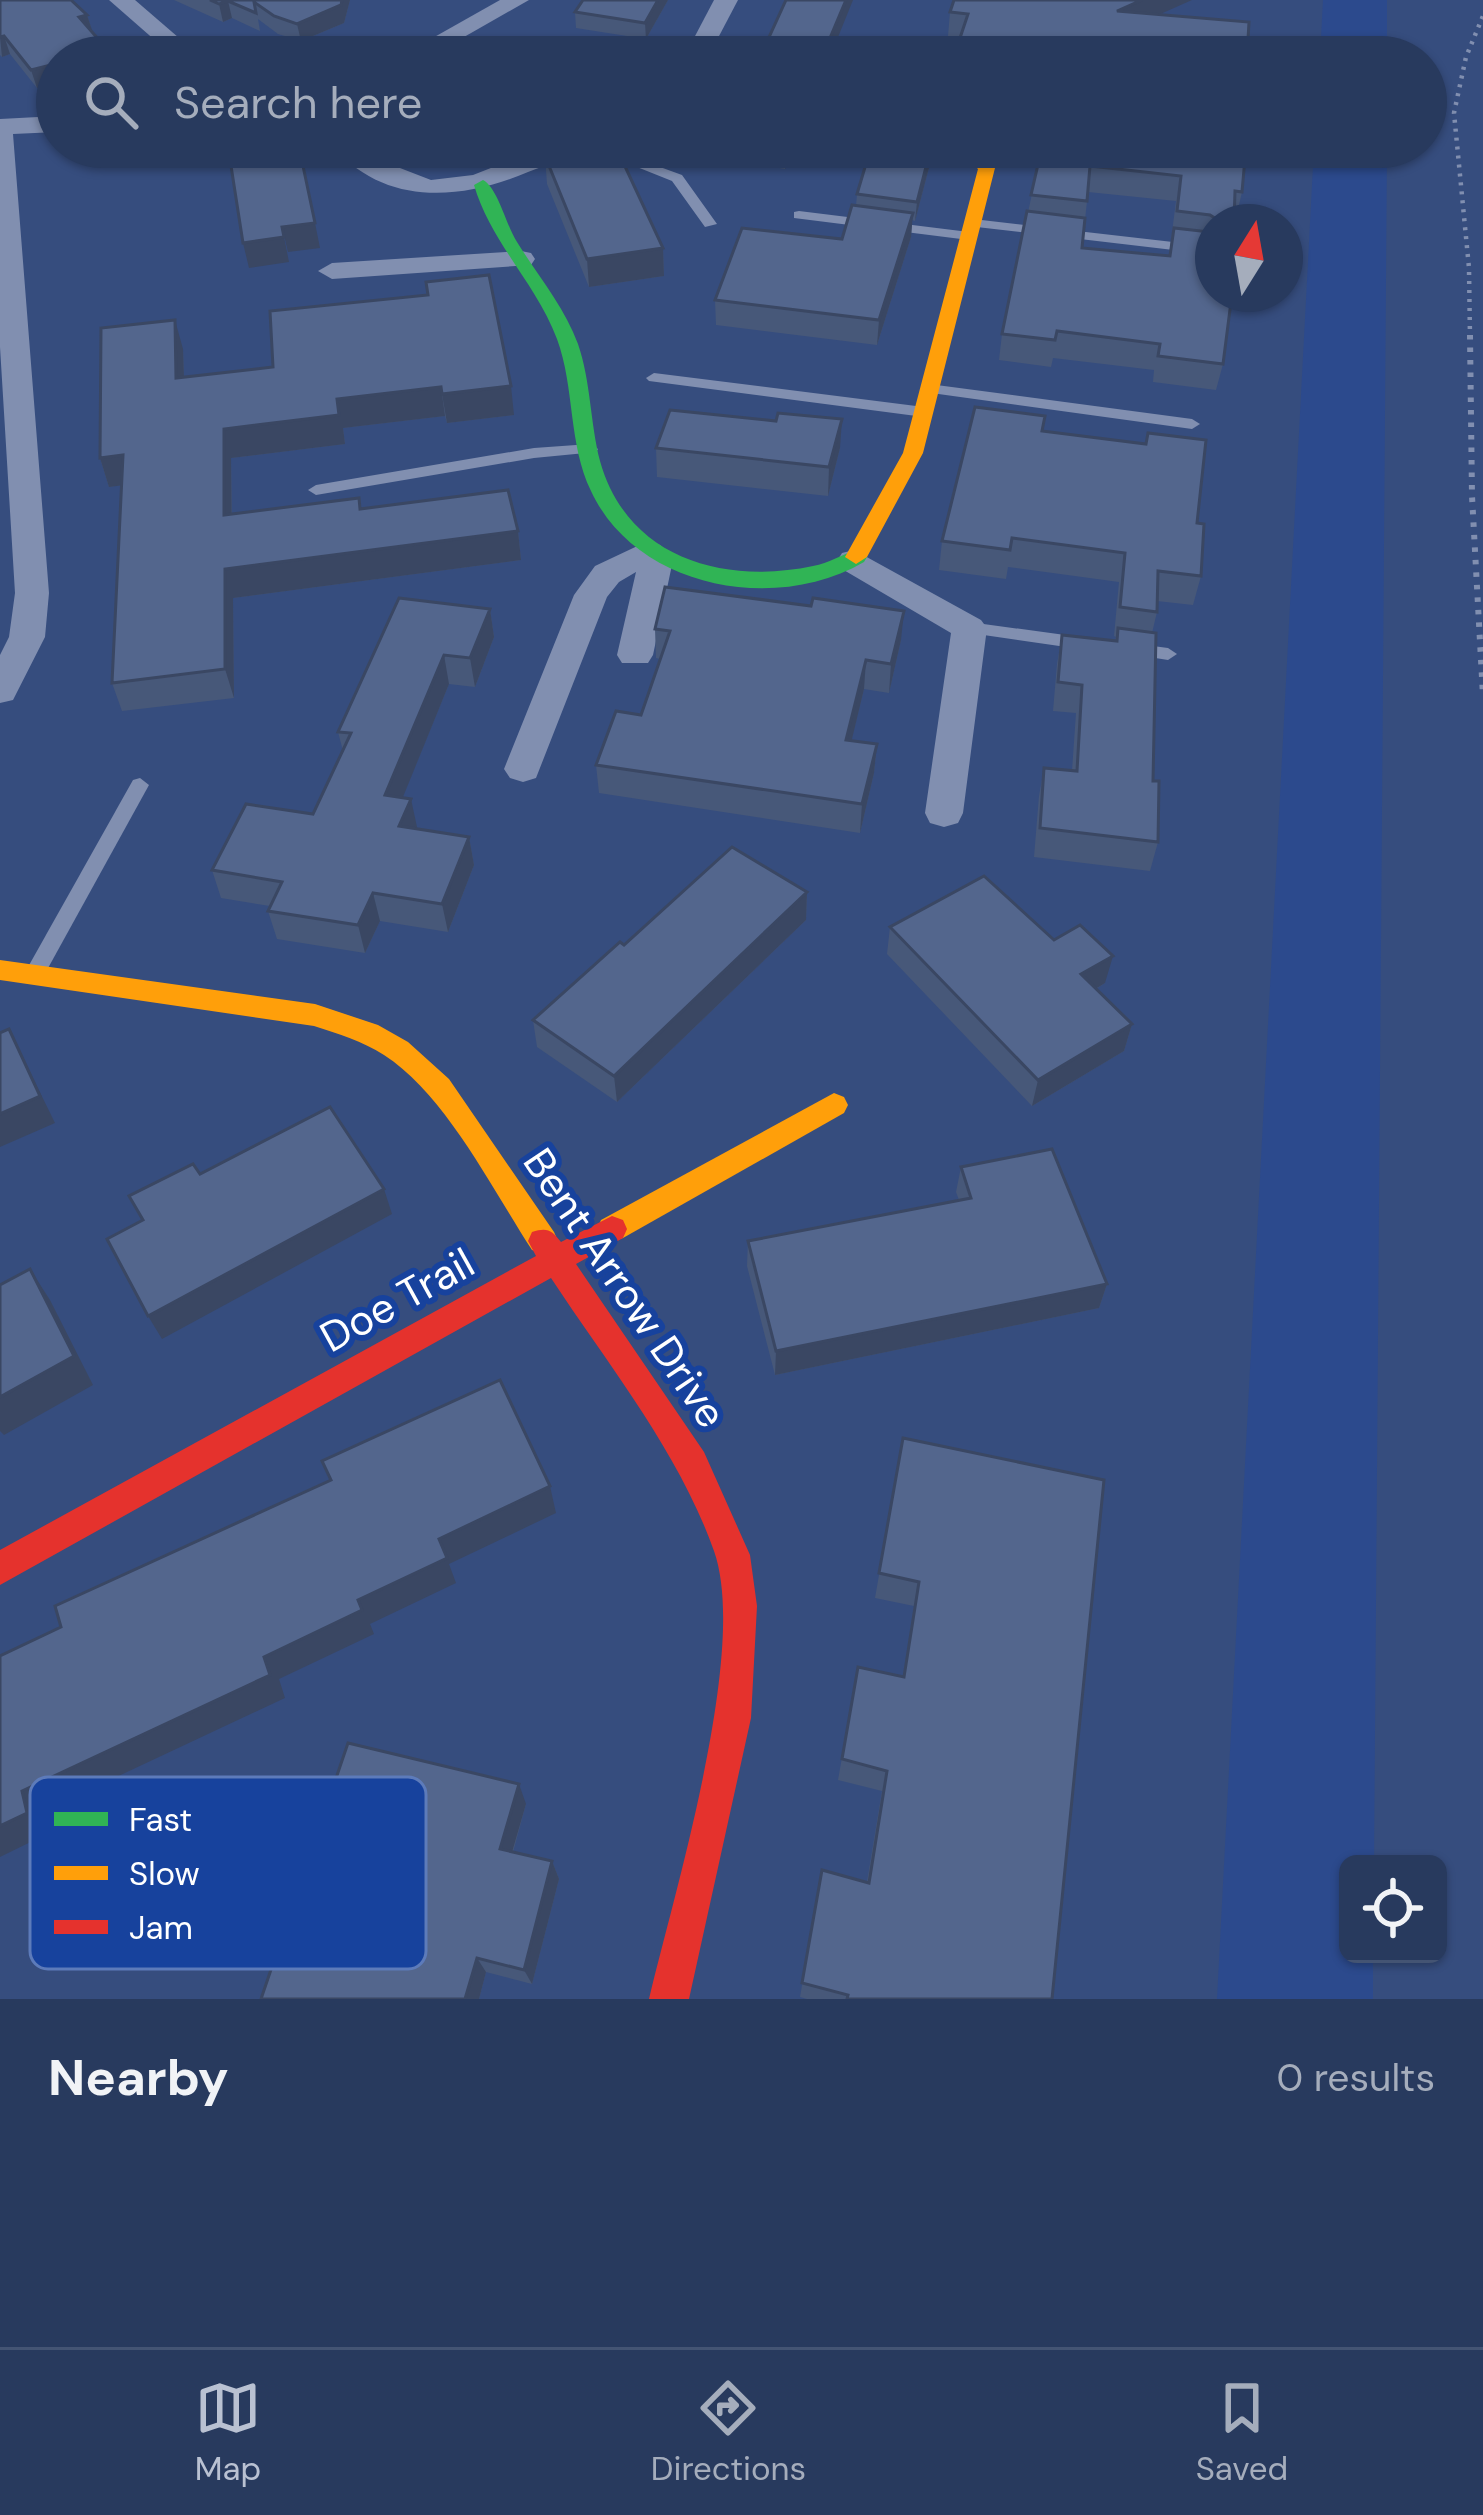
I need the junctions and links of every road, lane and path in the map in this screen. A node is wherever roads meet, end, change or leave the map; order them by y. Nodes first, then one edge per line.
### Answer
1 (121, 0) edge
2 (517, 0) edge
3 (726, 0) edge
4 (1483, 16) edge
5 (164, 36) edge
6 (450, 36) edge
7 (707, 36) edge
8 (36, 126) edge
9 (0, 130) edge
10 (373, 168) edge
11 (520, 168) edge
12 (650, 168) edge
13 (987, 168) edge
14 (483, 185) junction
15 (799, 215) dead end
16 (710, 224) dead end
17 (971, 230) junction
18 (1195, 248) edge
19 (521, 259) junction
20 (332, 271) dead end
21 (654, 378) dead end
22 (927, 401) junction
23 (1192, 424) dead end
24 (591, 448) junction
25 (316, 490) dead end
26 (13, 502) edge
27 (652, 556) junction
28 (854, 562) junction
29 (969, 628) junction
30 (1168, 654) dead end
31 (635, 655) dead end
32 (0, 691) edge
33 (1483, 696) edge
34 (523, 769) dead end
35 (140, 785) dead end
36 (944, 812) dead end
37 (0, 970) edge
38 (34, 973) junction
39 (834, 1106) dead end
40 (556, 1260) junction
41 (0, 1568) edge
42 (669, 1999) edge

1 - 5 street
2 - 6 street
3 - 7 street
4 - 33 path
8 - 9 street
9 - 26 street
10 - 14 street
11 - 14 street
12 - 16 lane
13 - 17 street
14 - 19 street
15 - 17 lane
17 - 18 lane
17 - 22 street
19 - 20 street
19 - 24 street
21 - 22 lane
22 - 23 lane
22 - 28 street
24 - 25 lane
24 - 27 street
26 - 32 street
27 - 28 street
27 - 31 street
27 - 34 street
28 - 29 street
29 - 30 lane
29 - 36 street
35 - 38 lane
37 - 38 street, Bent Arrow Drive
38 - 40 street, Bent Arrow Drive
39 - 40 street, Doe Trail
40 - 41 street, Doe Trail
40 - 42 street, Bent Arrow Drive

